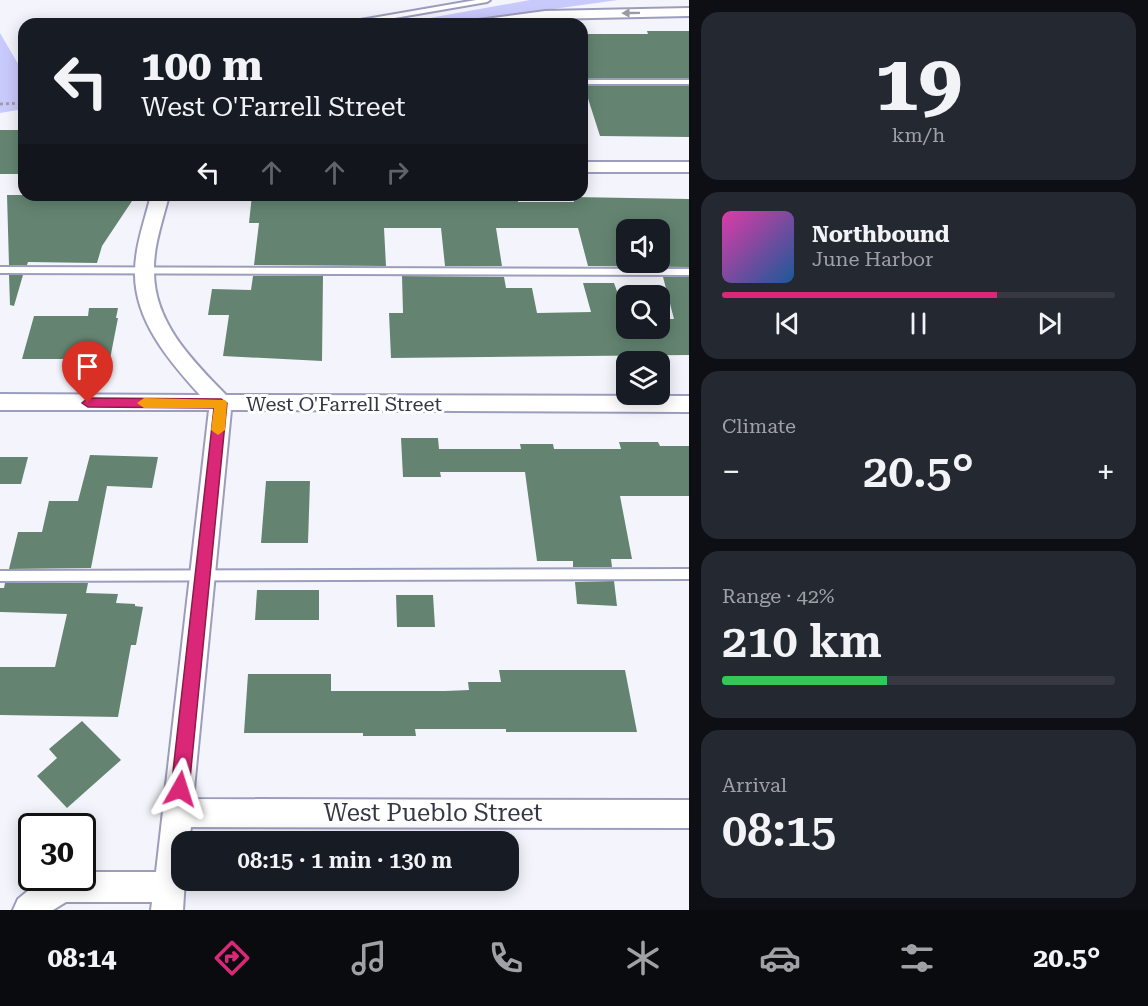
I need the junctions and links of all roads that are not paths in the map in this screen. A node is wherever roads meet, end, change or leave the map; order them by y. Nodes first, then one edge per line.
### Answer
1 (487, 0) edge
2 (689, 12) edge
3 (384, 18) edge
4 (523, 18) edge
5 (588, 82) edge
6 (689, 82) edge
7 (588, 167) edge
8 (689, 167) edge
9 (159, 201) edge
10 (0, 270) edge
11 (144, 271) junction
12 (689, 272) edge
13 (0, 402) edge
14 (221, 403) junction
15 (689, 404) edge
16 (689, 574) edge
17 (0, 576) edge
18 (203, 576) junction
19 (177, 813) junction
20 (689, 814) edge
21 (168, 898) edge
22 (29, 910) edge

1 - 3 lane
2 -> 4 street
5 - 6 lane
7 - 8 street
9 - 11 street
10 - 11 lane
11 - 12 lane
11 - 14 street
13 - 14 street, West O'Farrell Street
14 - 15 street, West O'Farrell Street
14 - 18 street
16 - 18 lane
17 - 18 lane
18 - 19 street
19 - 20 street, West Pueblo Street
19 - 21 street
21 - 22 street

